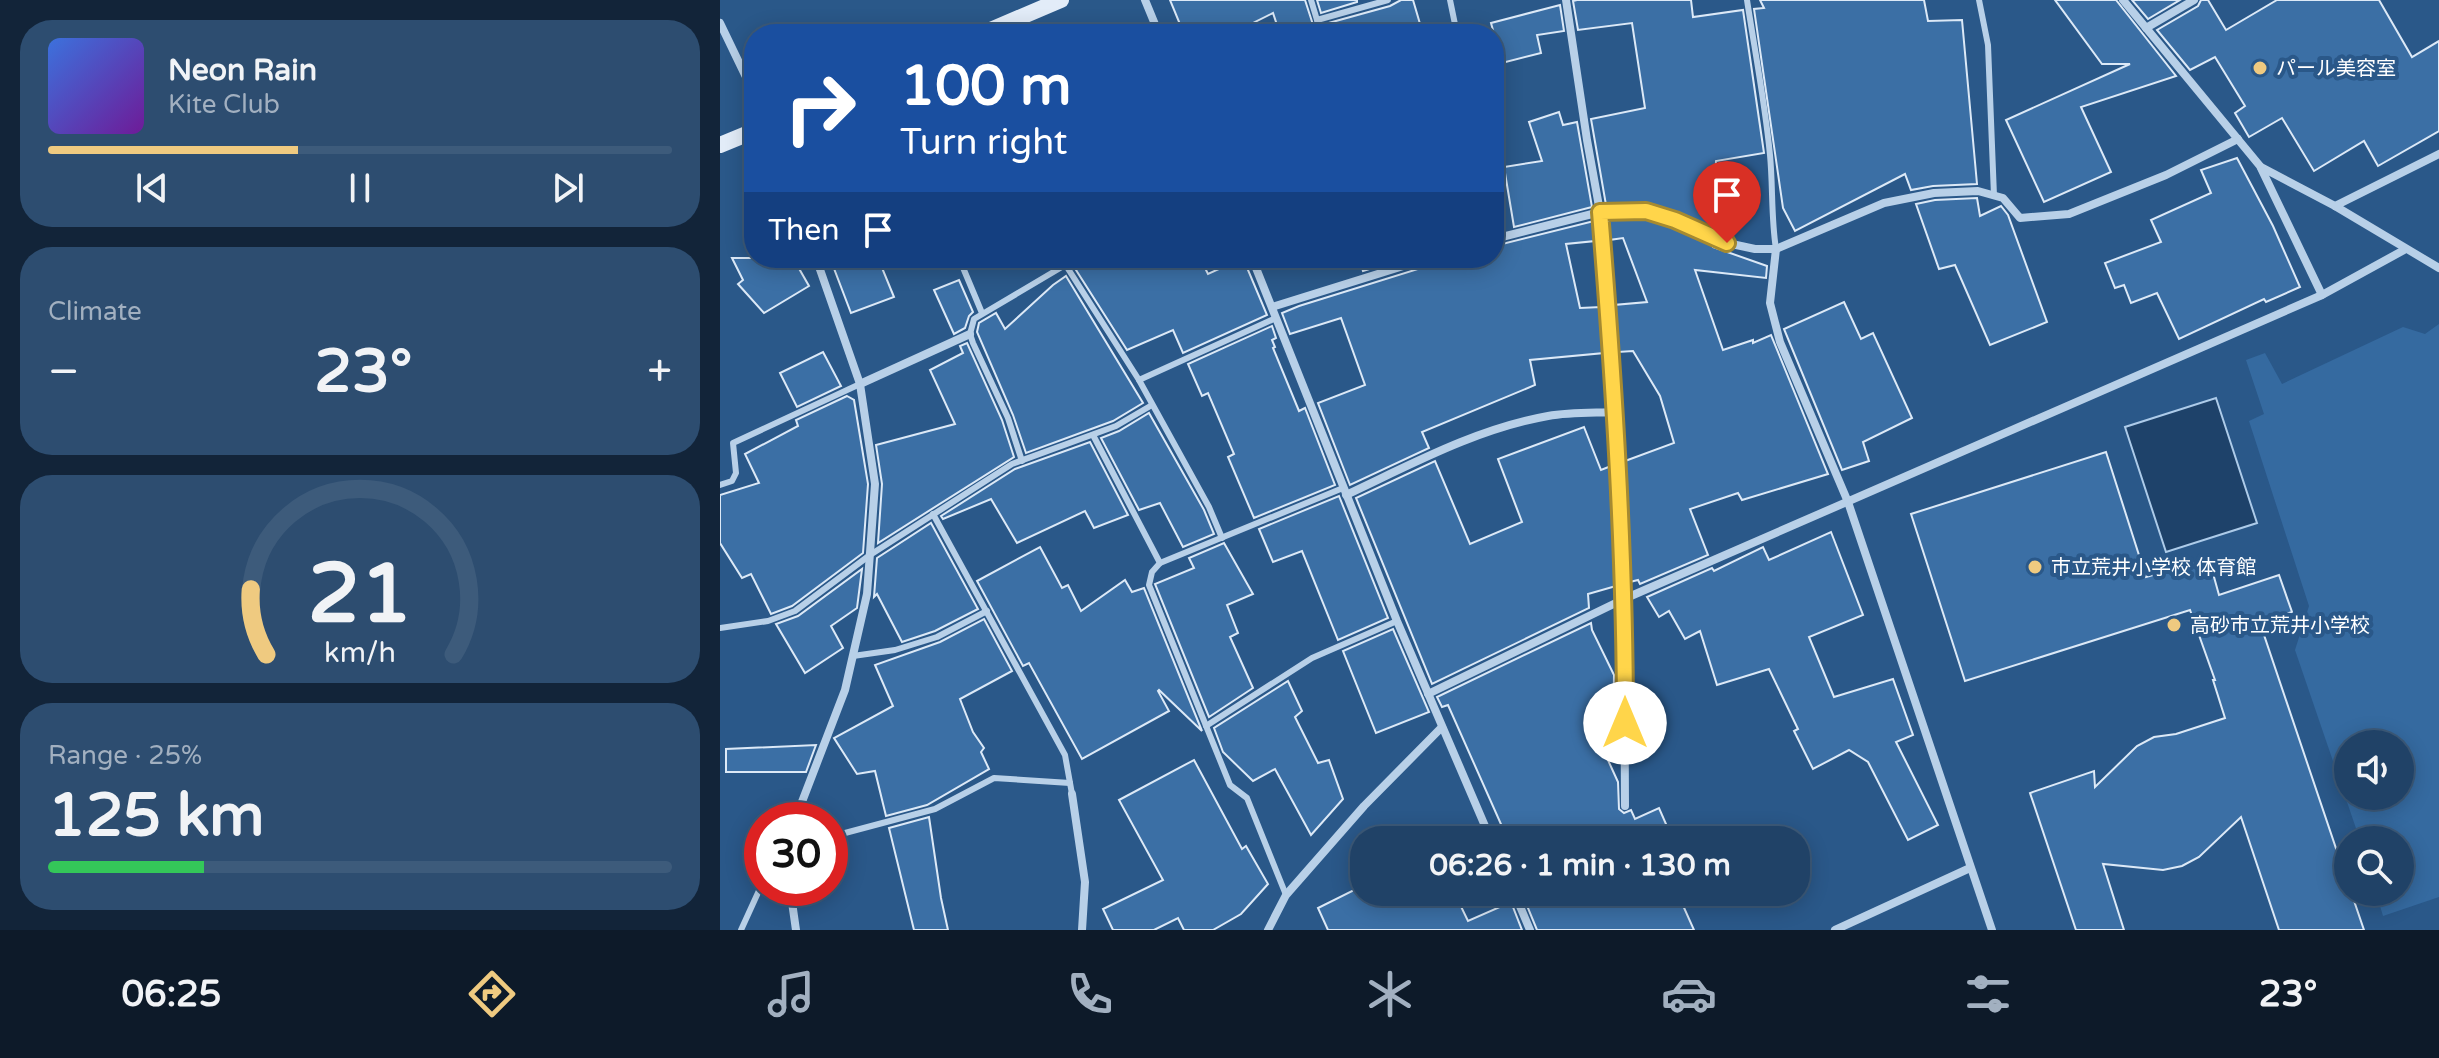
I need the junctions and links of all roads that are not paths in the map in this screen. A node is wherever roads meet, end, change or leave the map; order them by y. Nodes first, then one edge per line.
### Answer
1 (1061, 0) edge
2 (1145, 0) edge
3 (1311, 0) edge
4 (1388, 0) edge
5 (1450, 0) edge
6 (1566, 0) edge
7 (1747, 0) edge
8 (1979, 0) edge
9 (2123, 0) edge
10 (2194, 0) edge
11 (1317, 20) junction
12 (720, 23) edge
13 (1005, 24) edge
14 (1155, 24) edge
15 (1318, 24) edge
16 (1455, 24) edge
17 (2146, 28) junction
18 (744, 73) edge
19 (744, 135) edge
20 (2238, 139) junction
21 (720, 145) edge
22 (2439, 154) edge
23 (2260, 166) junction
24 (1994, 196) junction
25 (2335, 206) junction
26 (1600, 212) junction
27 (1504, 237) edge
28 (1776, 249) junction
29 (2404, 250) junction
30 (819, 268) edge
31 (963, 268) edge
32 (1058, 268) edge
33 (1068, 268) edge
34 (1256, 268) edge
35 (1380, 268) edge
36 (2439, 268) edge
37 (2322, 295) junction
38 (1272, 307) junction
39 (982, 313) junction
40 (1276, 318) junction
41 (970, 334) junction
42 (1139, 380) junction
43 (860, 384) junction
44 (1152, 405) junction
45 (1616, 412) junction
46 (1093, 435) junction
47 (1022, 461) junction
48 (720, 485) edge
49 (1344, 491) junction
50 (1848, 502) junction
51 (933, 514) junction
52 (1222, 538) junction
53 (870, 555) junction
54 (1160, 563) junction
55 (1624, 599) junction
56 (987, 611) junction
57 (1397, 621) junction
58 (720, 628) edge
59 (853, 656) junction
60 (1428, 694) junction
61 (1206, 726) junction
62 (1442, 727) junction
63 (1070, 783) junction
64 (1072, 794) joint
65 (802, 802) edge
66 (1625, 806) dead end
67 (1485, 826) edge
68 (848, 832) edge
69 (1970, 868) junction
70 (1286, 895) junction
71 (752, 906) edge
72 (793, 906) edge
73 (1520, 906) edge
74 (741, 930) edge
75 (796, 930) edge
76 (1082, 930) edge
77 (1268, 930) edge
78 (1530, 930) edge
79 (1835, 930) edge
80 (1992, 930) edge

1 - 13 street
2 - 14 street
3 - 11 lane
4 - 11 lane
5 - 16 lane
6 - 26 street
7 - 28 lane
8 - 24 lane
9 - 17 street
10 - 17 street
11 - 15 lane
12 - 18 street
17 - 20 street
19 - 21 street
20 - 23 street
20 - 24 street
22 - 25 street
23 - 25 street
23 - 37 street
24 - 28 street
25 - 29 street
26 - 27 street
26 - 28 street
26 - 45 street
28 - 50 street
29 - 36 street
29 - 37 street
30 - 43 street
31 - 39 lane
32 - 39 lane
33 - 42 lane
34 - 38 street
35 - 38 street
37 - 50 street
38 - 40 street
39 - 41 lane
40 - 42 lane
40 - 49 street
41 - 43 street
41 - 47 lane
42 - 44 lane
43 - 48 lane
43 - 53 street
44 - 46 lane
44 - 52 lane
45 - 49 street
45 - 55 street
46 - 47 lane
46 - 54 lane
47 - 51 lane
49 - 52 lane
49 - 57 street
50 - 55 street
50 - 69 street
51 - 53 lane
51 - 56 lane
52 - 54 lane
53 - 58 lane
53 - 59 street
54 - 61 lane
55 - 60 street
55 - 66 street
56 - 59 lane
56 - 63 lane
57 - 60 street
57 - 61 lane
59 - 65 street
60 - 62 street
61 - 70 lane
62 - 67 street
62 - 70 street
63 - 64 lane
63 - 68 lane
64 - 76 street
69 - 79 street
69 - 80 street
70 - 77 street
71 - 74 lane
72 - 75 street
73 - 78 street

